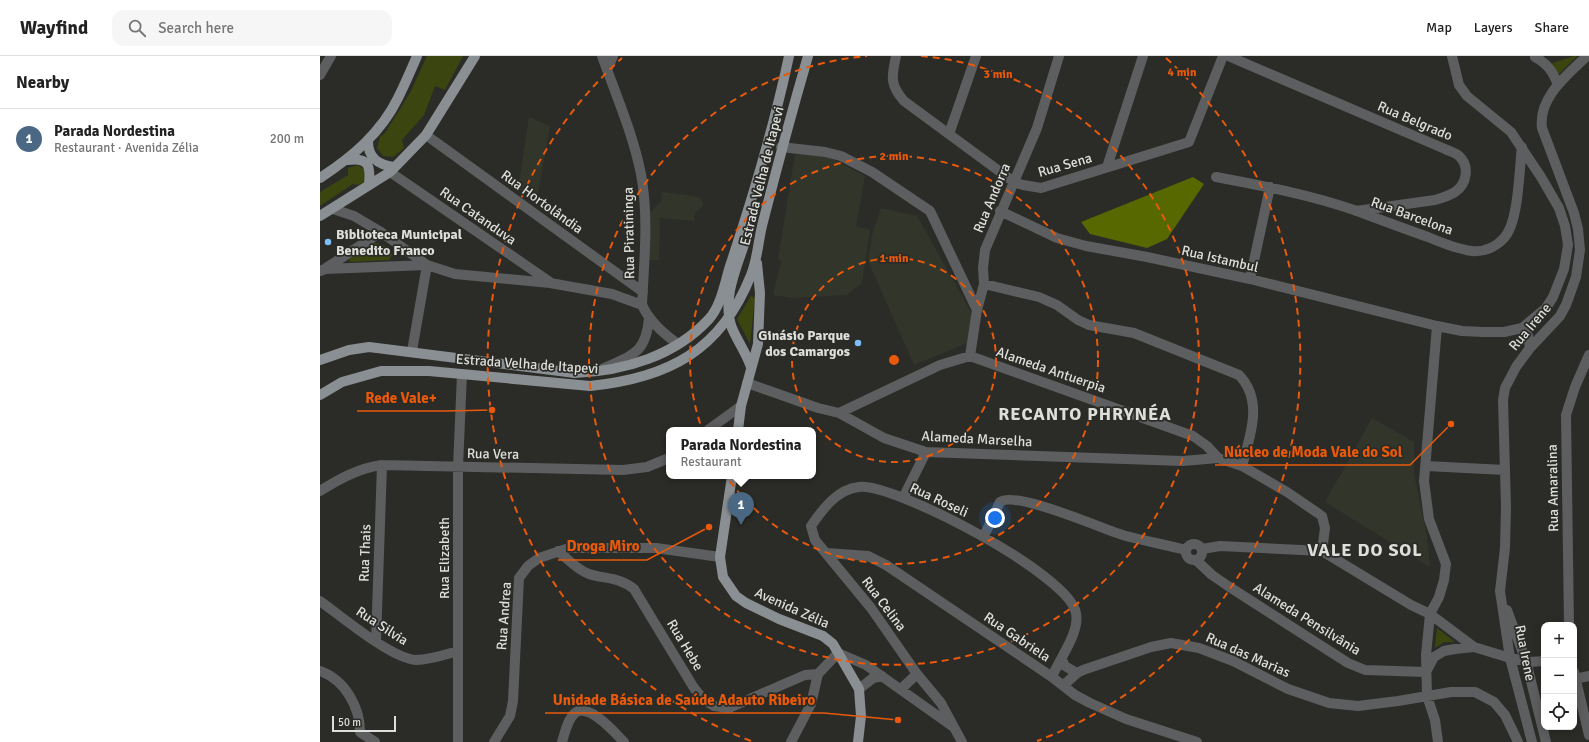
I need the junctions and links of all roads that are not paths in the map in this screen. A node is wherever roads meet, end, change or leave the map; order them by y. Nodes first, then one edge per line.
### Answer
1 (331, 56) edge
2 (416, 56) edge
3 (475, 56) edge
4 (602, 56) edge
5 (613, 56) edge
6 (789, 56) edge
7 (808, 56) edge
8 (896, 56) edge
9 (976, 56) edge
10 (1059, 56) edge
11 (1143, 56) edge
12 (1223, 56) edge
13 (1228, 56) edge
14 (1452, 56) edge
15 (1532, 56) edge
16 (1587, 56) edge
17 (607, 70) junction
18 (320, 75) edge
19 (1558, 85) junction
20 (949, 134) junction
21 (426, 135) junction
22 (368, 141) junction
23 (781, 147) junction
24 (1522, 147) junction
25 (347, 160) junction
26 (1106, 167) junction
27 (393, 170) junction
28 (1216, 177) dead end
29 (320, 178) edge
30 (1014, 182) junction
31 (369, 184) junction
32 (1270, 187) junction
33 (349, 198) junction
34 (1570, 202) junction
35 (1559, 208) junction
36 (333, 209) junction
37 (1000, 211) junction
38 (1356, 211) junction
39 (747, 215) junction
40 (320, 216) edge
41 (354, 216) junction
42 (381, 232) junction
43 (400, 246) junction
44 (756, 259) junction
45 (427, 265) junction
46 (393, 266) junction
47 (322, 270) edge
48 (1250, 279) junction
49 (550, 283) junction
50 (984, 284) junction
51 (643, 292) junction
52 (642, 305) junction
53 (978, 310) junction
54 (730, 317) junction
55 (649, 318) junction
56 (1437, 326) junction
57 (1522, 328) junction
58 (678, 344) junction
59 (1530, 348) junction
60 (412, 351) junction
61 (1589, 355) edge
62 (970, 356) junction
63 (320, 360) edge
64 (751, 367) junction
65 (596, 372) junction
66 (462, 374) junction
67 (748, 383) junction
68 (320, 395) edge
69 (741, 406) junction
70 (839, 413) junction
71 (712, 427) edge
72 (738, 427) edge
73 (926, 452) junction
74 (1218, 458) junction
75 (666, 459) edge
76 (382, 465) junction
77 (1242, 466) junction
78 (1426, 466) junction
79 (458, 467) junction
80 (1505, 470) junction
81 (732, 479) edge
82 (320, 491) edge
83 (903, 498) junction
84 (984, 536) junction
85 (1202, 549) junction
86 (1186, 550) junction
87 (558, 551) junction
88 (1322, 551) junction
89 (827, 553) junction
90 (720, 557) junction
91 (1196, 560) junction
92 (1500, 591) junction
93 (320, 601) edge
94 (1430, 614) junction
95 (1569, 622) edge
96 (376, 641) junction
97 (1474, 647) junction
98 (458, 651) junction
99 (838, 653) junction
100 (1510, 658) junction
101 (1062, 660) junction
102 (1526, 661) junction
103 (1541, 661) edge
104 (320, 671) edge
105 (1426, 672) junction
106 (1077, 673) junction
107 (818, 674) junction
108 (917, 674) junction
109 (1577, 675) edge
110 (882, 676) junction
111 (1589, 676) edge
112 (1052, 677) junction
113 (1577, 684) edge
114 (1064, 685) junction
115 (859, 689) junction
116 (901, 689) junction
117 (1427, 696) junction
118 (954, 727) junction
119 (1589, 735) edge
120 (358, 737) edge
121 (619, 740) edge
122 (375, 742) edge
123 (458, 742) edge
124 (494, 742) edge
125 (562, 742) edge
126 (791, 742) edge
127 (858, 742) edge
128 (961, 742) edge
129 (1197, 742) edge
130 (1438, 742) edge
131 (1518, 742) edge
132 (1532, 742) edge
133 (1546, 742) edge

1 - 18 street
2 - 22 main road
3 - 21 main road
4 - 17 street, Rua Piratininga
5 - 17 street
6 - 39 main road, Estrada Velha de Itapevi
7 - 23 main road, Estrada Velha de Itapevi
8 - 20 street, Rua Sena
9 - 20 street
10 - 30 street, Rua Andorra
11 - 26 street
12 - 26 street, Rua Sena
13 - 38 street, Rua Belgrado
14 - 24 street
15 - 19 street
16 - 19 street, Rua Irene
17 - 51 street, Rua Piratininga
19 - 34 street, Rua Irene
20 - 30 street, Rua Sena
21 - 27 main road
21 - 51 street, Rua Hortolândia
22 - 25 main road
22 - 27 main road
23 - 44 main road, Estrada Velha de Itapevi
23 - 53 street
24 - 35 street
24 - 38 street, Rua Barcelona
25 - 29 main road
25 - 31 main road
26 - 30 street, Rua Sena
27 - 31 main road
27 - 49 street, Rua Catanduva
28 - 32 street, Rua Barcelona
30 - 37 street, Rua Andorra
31 - 33 main road
32 - 38 street, Rua Barcelona
32 - 48 street
33 - 36 main road
33 - 41 street
34 - 35 street
34 - 59 street, Rua Irene
35 - 57 street
36 - 40 main road
36 - 41 street
37 - 48 street, Rua Istambul
37 - 50 street, Rua Andorra
39 - 54 main road
39 - 58 main road, Estrada Velha de Itapevi
41 - 42 street
42 - 43 street
42 - 47 street
43 - 45 street
43 - 46 street
44 - 54 main road, Estrada Velha de Itapevi
44 - 64 main road
45 - 46 street
45 - 49 street
45 - 60 street
46 - 47 street
48 - 56 street, Rua Istambul
49 - 52 street
50 - 53 street, Rua Andorra
50 - 77 street
51 - 52 street, Rua Piratininga
52 - 55 street
53 - 62 street, Rua Andorra
54 - 64 main road
54 - 66 main road, Estrada Velha de Itapevi
55 - 58 street
55 - 65 street
56 - 57 street, Rua Istambul
56 - 78 street
57 - 59 street
58 - 65 main road, Estrada Velha de Itapevi
59 - 80 street, Rua Irene
60 - 63 main road, Estrada Velha de Itapevi
60 - 65 main road, Estrada Velha de Itapevi
61 - 95 street, Rua Amaralina
62 - 70 street
62 - 74 street, Alameda Antuerpia
64 - 67 main road
66 - 68 main road, Estrada Velha de Itapevi
66 - 79 street, Rua Elizabeth
67 - 69 main road
67 - 70 street, Alameda Marselha
69 - 71 street
69 - 72 main road
70 - 73 street, Alameda Marselha
73 - 74 street, Alameda Marselha
73 - 83 street
74 - 77 street, Alameda Antuerpia
75 - 79 street, Rua Vera
76 - 79 street, Rua Vera
76 - 82 street, Rua Vera
76 - 96 street, Rua Thais
77 - 88 street, Alameda Antuerpia
78 - 80 street
78 - 94 street
79 - 98 street, Rua Elizabeth
80 - 92 street, Rua Irene
81 - 90 main road, Avenida Zélia
83 - 84 street, Rua Roseli
83 - 89 street, Rua Roseli
84 - 86 street
84 - 101 street, Rua Roseli
85 - 86 street
85 - 88 street
85 - 91 street
86 - 91 street
87 - 90 street, Rua Andrea
87 - 107 street, Rua Hebe
87 - 124 street, Rua Andrea
88 - 94 street
89 - 108 street, Rua Celina
89 - 112 street, Rua Gabriela
90 - 99 main road, Avenida Zélia
91 - 105 street, Alameda Pensilvânia
92 - 100 street, Rua Irene
92 - 102 street, Rua Irene
93 - 96 street, Rua Silvia
94 - 97 street
94 - 105 street
96 - 98 street, Rua Silvia
97 - 100 street
97 - 105 street
98 - 123 street, Rua Elizabeth
99 - 107 street
99 - 110 street
99 - 115 main road, Avenida Zélia
100 - 102 street
100 - 132 street, Rua Irene
101 - 106 street
101 - 112 street, Rua Roseli
102 - 103 street
102 - 133 street, Rua Irene
104 - 120 street
105 - 117 street
106 - 114 street, Rua das Marias
106 - 117 street, Rua das Marias
107 - 126 street
108 - 116 street
108 - 118 street, Rua Celina
109 - 111 street
110 - 115 street
110 - 116 street
112 - 114 street, Rua Gabriela
113 - 119 street
114 - 129 street, Rua Gabriela
115 - 127 main road, Avenida Zélia
116 - 118 street
117 - 130 street
117 - 131 street, Rua das Marias
118 - 128 street, Rua Celina
120 - 122 street
121 - 125 street

